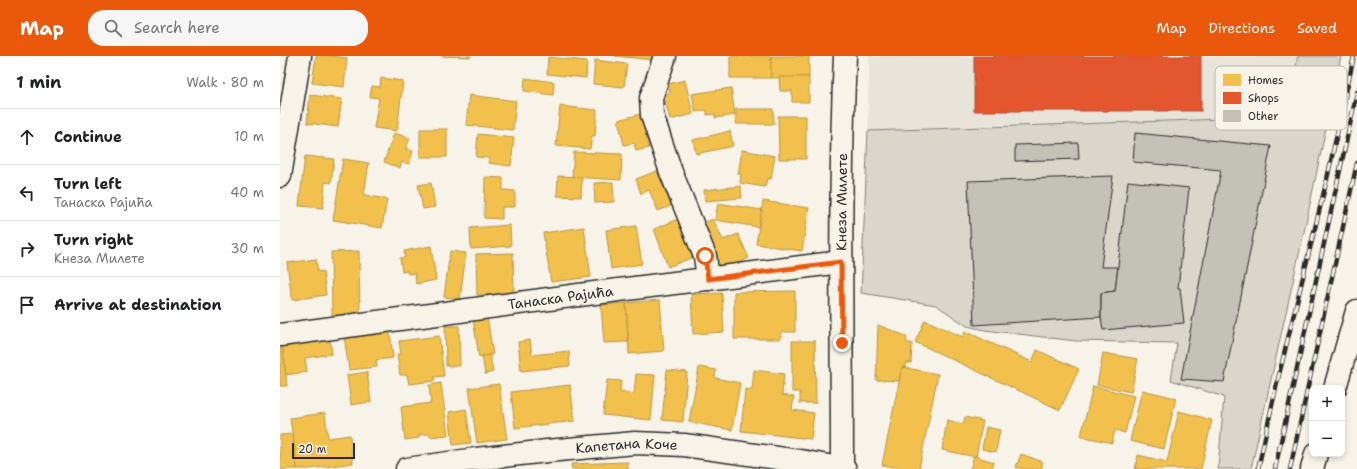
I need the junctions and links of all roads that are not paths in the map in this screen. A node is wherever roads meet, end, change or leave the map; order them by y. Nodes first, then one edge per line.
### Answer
1 (300, 56) edge
2 (665, 56) edge
3 (845, 56) edge
4 (280, 176) edge
5 (841, 262) junction
6 (708, 279) junction
7 (1357, 311) edge
8 (280, 335) edge
9 (1336, 385) edge
10 (1315, 457) edge
11 (406, 469) edge
12 (843, 469) edge
13 (1312, 469) edge

1 - 4 street
2 - 6 street
3 - 5 street, Кнеза Милете
5 - 6 street, Танаска Рајића
5 - 12 street, Кнеза Милете
6 - 8 street, Танаска Рајића
7 - 9 street
10 - 13 street
11 - 12 street, Капетана Коче

